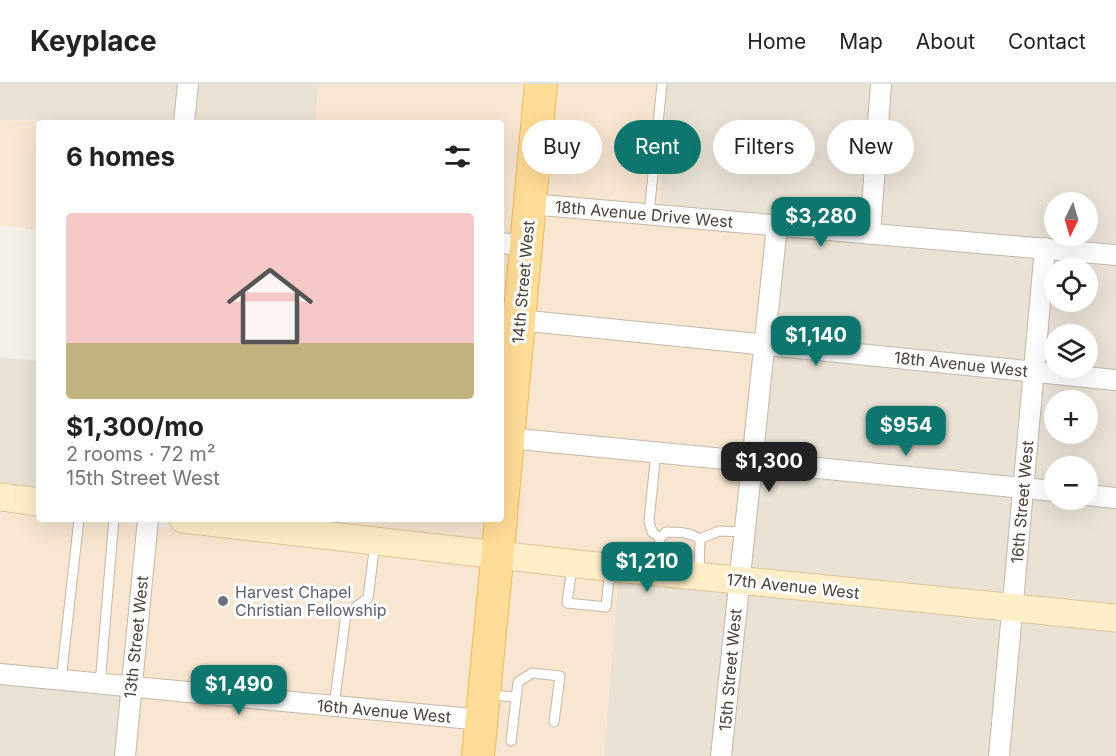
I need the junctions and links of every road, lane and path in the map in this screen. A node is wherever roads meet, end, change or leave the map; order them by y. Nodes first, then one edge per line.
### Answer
1 (188, 84) edge
2 (541, 84) edge
3 (662, 84) edge
4 (881, 84) edge
5 (184, 120) edge
6 (530, 204) junction
7 (649, 214) junction
8 (777, 226) junction
9 (870, 234) junction
10 (514, 244) edge
11 (1045, 248) junction
12 (1116, 255) edge
13 (519, 320) junction
14 (766, 343) junction
15 (1034, 372) junction
16 (1116, 380) edge
17 (508, 438) junction
18 (656, 452) junction
19 (754, 460) junction
20 (504, 483) edge
21 (1023, 488) junction
22 (1044, 490) edge
23 (1098, 496) edge
24 (0, 497) edge
25 (1116, 498) edge
26 (36, 502) edge
27 (80, 522) edge
28 (114, 522) edge
29 (148, 522) edge
30 (209, 522) edge
31 (500, 522) edge
32 (745, 532) junction
33 (660, 538) junction
34 (700, 539) junction
35 (375, 541) junction
36 (497, 555) junction
37 (572, 563) junction
38 (610, 567) junction
39 (656, 572) junction
40 (698, 576) junction
41 (738, 580) junction
42 (1014, 608) junction
43 (1116, 618) edge
44 (0, 674) edge
45 (61, 680) junction
46 (100, 684) junction
47 (131, 687) junction
48 (516, 697) junction
49 (334, 706) junction
50 (483, 707) junction
51 (554, 722) dead end
52 (511, 741) dead end
53 (125, 756) edge
54 (478, 756) edge
55 (721, 756) edge
56 (999, 756) edge

1 - 5 street
2 - 6 main road, 14th Street West
3 - 7 lane
4 - 9 street
6 - 7 street, 18th Avenue Drive West
6 - 10 main road, 14th Street West
7 - 8 street, 18th Avenue Drive West
8 - 9 street, 18th Avenue Drive West
8 - 14 street, 15th Street West
9 - 11 street, 18th Avenue Drive West
10 - 13 main road, 14th Street West
11 - 12 street, 18th Avenue Drive West
11 - 15 street, 16th Street West
13 - 14 street, 18th Avenue West
13 - 17 main road, 14th Street West
14 - 15 street, 18th Avenue West
14 - 19 street, 15th Street West
15 - 16 street, 18th Avenue West
15 - 21 street, 16th Street West
17 - 18 street
17 - 20 main road, 14th Street West
18 - 19 street
18 - 33 lane
19 - 21 street
19 - 32 street, 15th Street West
21 - 22 street
21 - 42 street, 16th Street West
23 - 25 street
24 - 26 street
27 - 45 lane
28 - 46 lane
29 - 47 street, 13th Street West
30 - 35 street, 17th Avenue West
31 - 36 main road, 14th Street West
32 - 34 lane
32 - 41 street, 15th Street West
33 - 34 lane
33 - 39 lane
34 - 40 lane
35 - 36 street, 17th Avenue West
35 - 49 lane
36 - 37 street, 17th Avenue West
36 - 50 main road, 14th Street West
37 - 38 street, 17th Avenue West
37 - 38 lane
38 - 39 street, 17th Avenue West
39 - 40 street, 17th Avenue West
40 - 41 street, 17th Avenue West
41 - 42 street, 17th Avenue West
41 - 55 street, 15th Street West
42 - 43 street, 17th Avenue West
42 - 56 street, 16th Street West
44 - 45 street, 16th Avenue West
45 - 46 street, 16th Avenue West
46 - 47 street, 16th Avenue West
47 - 49 street, 16th Avenue West
47 - 53 street, 13th Street West
48 - 50 lane
48 - 51 lane
48 - 52 lane
49 - 50 street, 16th Avenue West
50 - 54 main road, 14th Street West

